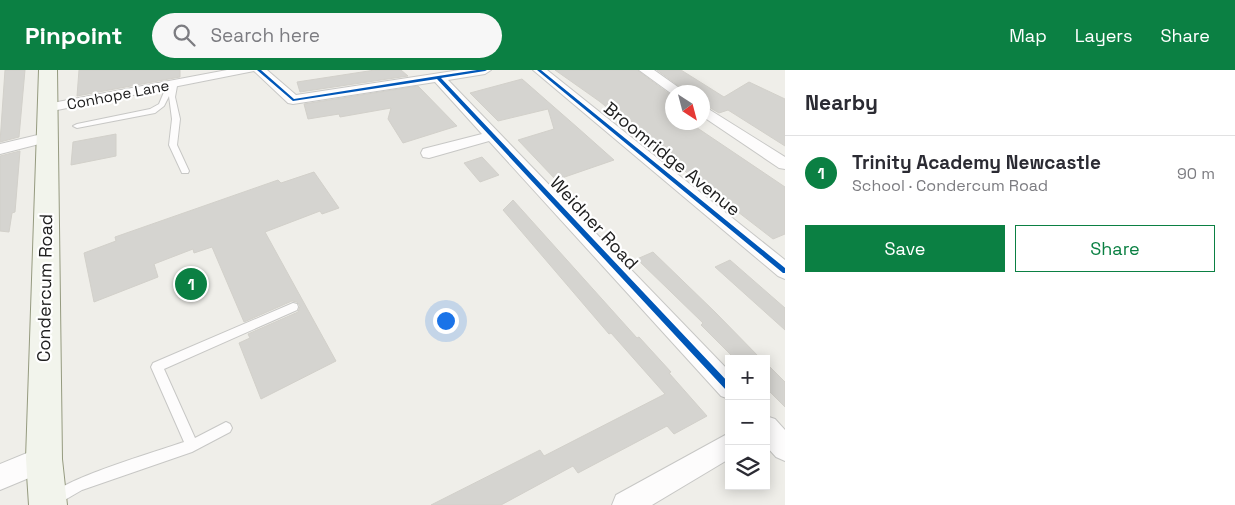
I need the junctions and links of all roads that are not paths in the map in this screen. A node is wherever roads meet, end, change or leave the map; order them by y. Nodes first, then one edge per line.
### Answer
1 (48, 70) edge
2 (248, 70) edge
3 (259, 70) edge
4 (485, 70) edge
5 (539, 70) edge
6 (645, 70) edge
7 (438, 77) junction
8 (171, 85) junction
9 (668, 85) edge
10 (47, 108) junction
11 (710, 114) edge
12 (77, 126) dead end
13 (492, 136) junction
14 (46, 138) junction
15 (0, 149) edge
16 (429, 153) dead end
17 (785, 164) edge
18 (185, 171) dead end
19 (785, 271) edge
20 (293, 307) dead end
21 (725, 384) edge
22 (226, 428) dead end
23 (770, 432) edge
24 (192, 446) junction
25 (725, 447) edge
26 (785, 448) edge
27 (44, 459) junction
28 (0, 477) edge
29 (48, 504) edge
30 (626, 505) edge

1 - 10 main road, Condercum Road
2 - 8 street, Conhope Lane
3 - 7 street
4 - 7 street
5 - 19 street, Broomridge Avenue
6 - 9 street
7 - 13 street, Weidner Road
8 - 10 street, Conhope Lane
8 - 12 lane
8 - 18 lane
10 - 14 main road, Condercum Road
11 - 17 street
13 - 16 street
13 - 21 street, Weidner Road
14 - 15 street
14 - 27 main road, Condercum Road
20 - 24 lane
22 - 24 lane
23 - 26 street
24 - 29 lane
25 - 30 street
27 - 28 street
27 - 29 main road, Condercum Road

